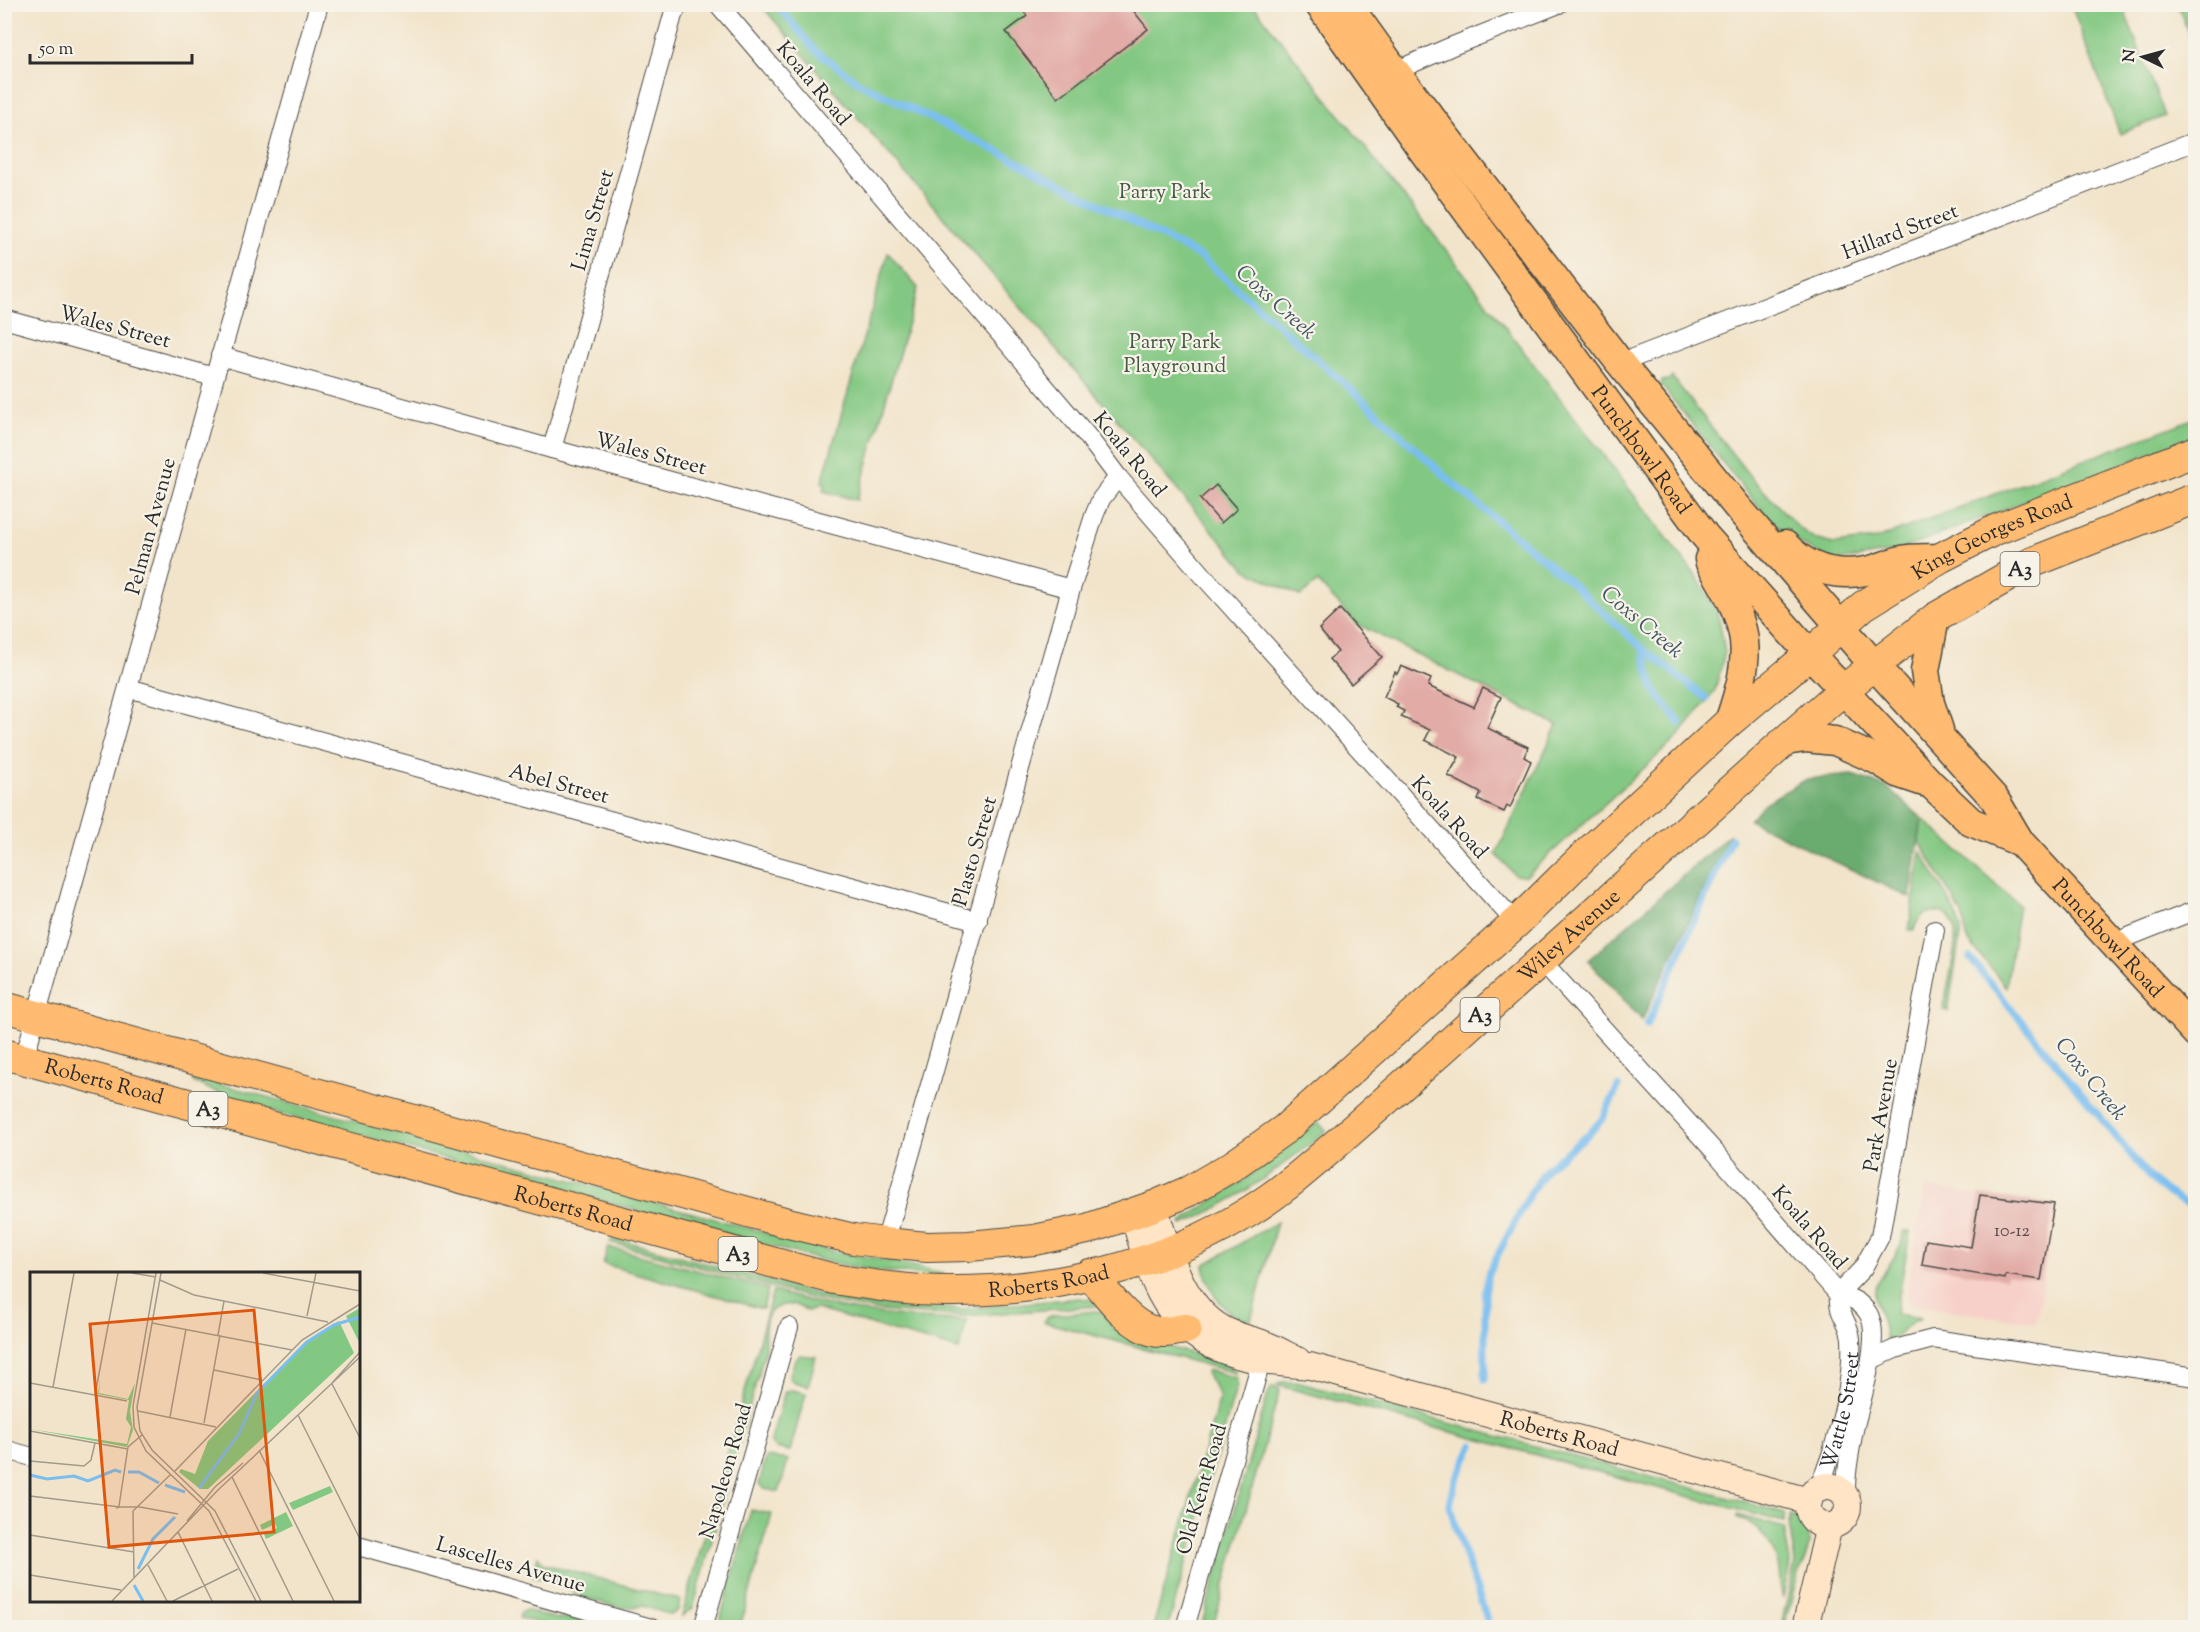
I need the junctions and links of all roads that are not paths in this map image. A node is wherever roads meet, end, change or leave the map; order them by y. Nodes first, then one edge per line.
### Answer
1 (319, 4) edge
2 (679, 4) edge
3 (718, 4) edge
4 (1319, 4) edge
5 (1347, 4) edge
6 (1559, 4) edge
7 (1384, 76) junction
8 (2196, 141) edge
9 (4, 319) edge
10 (220, 356) junction
11 (1620, 363) junction
12 (214, 377) junction
13 (552, 449) junction
14 (2196, 451) edge
15 (1118, 477) junction
16 (2196, 498) edge
17 (1738, 509) junction
18 (1705, 536) junction
19 (1940, 558) junction
20 (1071, 589) junction
21 (1935, 618) junction
22 (1840, 627) junction
23 (1810, 654) junction
24 (1874, 665) junction
25 (128, 688) junction
26 (1843, 690) junction
27 (1729, 722) junction
28 (1785, 741) junction
29 (1945, 743) junction
30 (1932, 784) junction
31 (2020, 842) junction
32 (2196, 910) edge
33 (978, 921) junction
34 (1516, 923) junction
35 (1935, 930) dead end
36 (2113, 943) junction
37 (1541, 960) junction
38 (4, 1007) edge
39 (36, 1016) junction
40 (2196, 1033) edge
41 (14, 1056) edge
42 (1144, 1210) junction
43 (885, 1243) junction
44 (1158, 1256) junction
45 (1090, 1275) junction
46 (1838, 1294) junction
47 (789, 1327) dead end
48 (1186, 1329) junction
49 (1871, 1360) junction
50 (1261, 1362) junction
51 (1310, 1366) junction
52 (2196, 1377) edge
53 (4, 1449) edge
54 (30, 1456) edge
55 (1814, 1495) junction
56 (1845, 1498) junction
57 (1829, 1526) junction
58 (360, 1547) edge
59 (651, 1628) edge
60 (703, 1628) edge
61 (1185, 1628) edge
62 (1805, 1628) edge

1 - 10 street, Pelman Avenue
2 - 13 street, Lima Street
3 - 15 street, Koala Road
4 - 7 main road, Punchbowl Road
5 - 7 main road, Punchbowl Road
6 - 7 street
7 - 11 main road, Punchbowl Road
7 - 18 main road, Punchbowl Road
8 - 11 street, Hillard Street
9 - 12 street, Wales Street
10 - 12 street, Pelman Avenue
10 - 13 street, Wales Street
11 - 17 main road, Punchbowl Road
12 - 25 street, Pelman Avenue
13 - 20 street, Wales Street
14 - 19 highway, King Georges Road / A3
15 - 20 street, Plasto Street
15 - 34 street, Koala Road
16 - 21 highway, King Georges Road / A3
17 - 19 main road
17 - 22 main road, Punchbowl Road
18 - 23 main road, Punchbowl Road
18 - 27 main road
19 - 22 highway, King Georges Road / A3
20 - 33 street, Plasto Street
21 - 24 highway, King Georges Road / A3
21 - 29 main road
22 - 23 highway, King Georges Road / A3
22 - 24 main road, Punchbowl Road
23 - 26 main road, Punchbowl Road
23 - 27 highway, A3
24 - 26 highway, King Georges Road / A3
24 - 29 main road, Punchbowl Road
25 - 33 street, Abel Street
25 - 39 street, Pelman Avenue
26 - 28 highway, Wiley Avenue / A3
26 - 30 main road, Punchbowl Road
27 - 34 highway, A3
28 - 30 main road
28 - 37 highway, Wiley Avenue / A3
29 - 31 main road, Punchbowl Road
30 - 31 main road, Punchbowl Road
31 - 36 main road, Punchbowl Road
32 - 36 street
33 - 43 street, Plasto Street
34 - 42 highway, A3
35 - 46 street, Park Avenue
36 - 40 main road, Punchbowl Road
37 - 44 highway, Wiley Avenue / A3
37 - 46 street, Koala Road
38 - 39 highway, Roberts Road / A3
39 - 41 street, Pelman Avenue
39 - 43 highway, Roberts Road / A3
41 - 45 highway, Roberts Road / A3
42 - 43 highway, Roberts Road / A3
42 - 44 main road, Roberts Road
44 - 45 highway, Roberts Road / A3
44 - 48 main road, Roberts Road
44 - 51 main road, Roberts Road
45 - 48 highway
46 - 49 street, Koala Road
46 - 55 street, Wattle Street
47 - 60 street, Napoleon Road
48 - 50 main road, Roberts Road
49 - 52 street
49 - 56 street, Wattle Street
50 - 51 main road, Roberts Road
50 - 61 street, Old Kent Road
51 - 55 main road, Roberts Road
53 - 54 street
55 - 56 main road
55 - 57 main road
56 - 57 main road
57 - 62 main road
58 - 59 street, Lascelles Avenue

